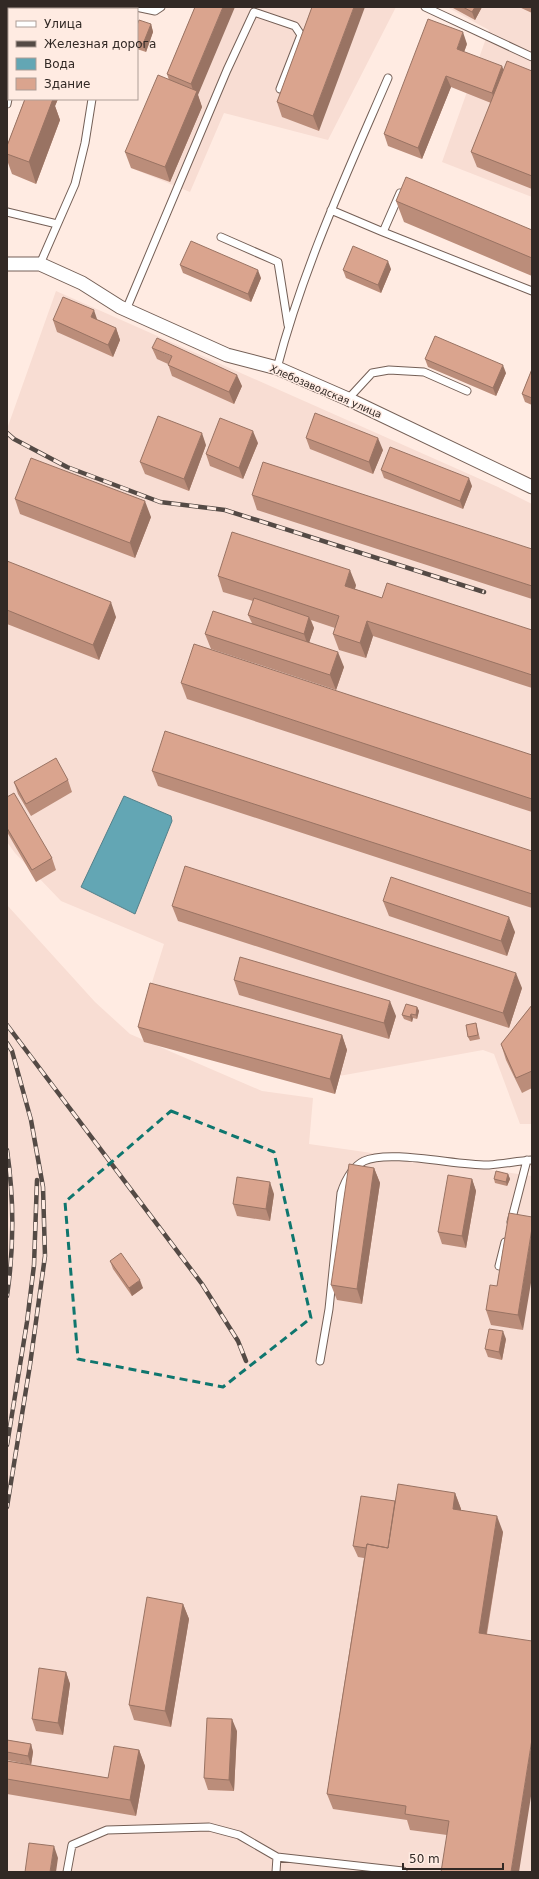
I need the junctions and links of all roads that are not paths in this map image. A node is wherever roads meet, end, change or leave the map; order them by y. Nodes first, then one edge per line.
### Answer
1 (136, 7) edge
2 (161, 7) edge
3 (425, 7) edge
4 (532, 57) edge
5 (388, 78) dead end
6 (280, 89) edge
7 (92, 100) edge
8 (404, 183) edge
9 (331, 210) junction
10 (7, 212) edge
11 (57, 224) junction
12 (383, 232) junction
13 (221, 237) dead end
14 (7, 264) edge
15 (40, 264) junction
16 (532, 291) edge
17 (126, 310) junction
18 (288, 326) junction
19 (277, 368) junction
20 (468, 391) dead end
21 (348, 399) junction
22 (531, 483) edge
23 (530, 1160) edge
24 (509, 1228) edge
25 (507, 1236) edge
26 (498, 1266) dead end
27 (320, 1361) dead end
28 (277, 1857) junction
29 (403, 1871) dead end
30 (67, 1872) edge
31 (276, 1872) edge

1 - 2 lane
3 - 4 lane
5 - 9 lane
6 - 17 lane
7 - 11 lane
8 - 12 lane
9 - 12 lane
9 - 18 lane
10 - 11 lane
11 - 15 lane
12 - 16 lane
13 - 18 lane
14 - 15 street, Хлебозаводская улица
15 - 17 street, Хлебозаводская улица
17 - 19 street, Хлебозаводская улица
18 - 19 lane
19 - 21 street, Хлебозаводская улица
20 - 21 lane
21 - 22 street, Хлебозаводская улица
23 - 24 lane
23 - 27 lane
25 - 26 lane
28 - 29 lane
28 - 30 lane
28 - 31 lane

